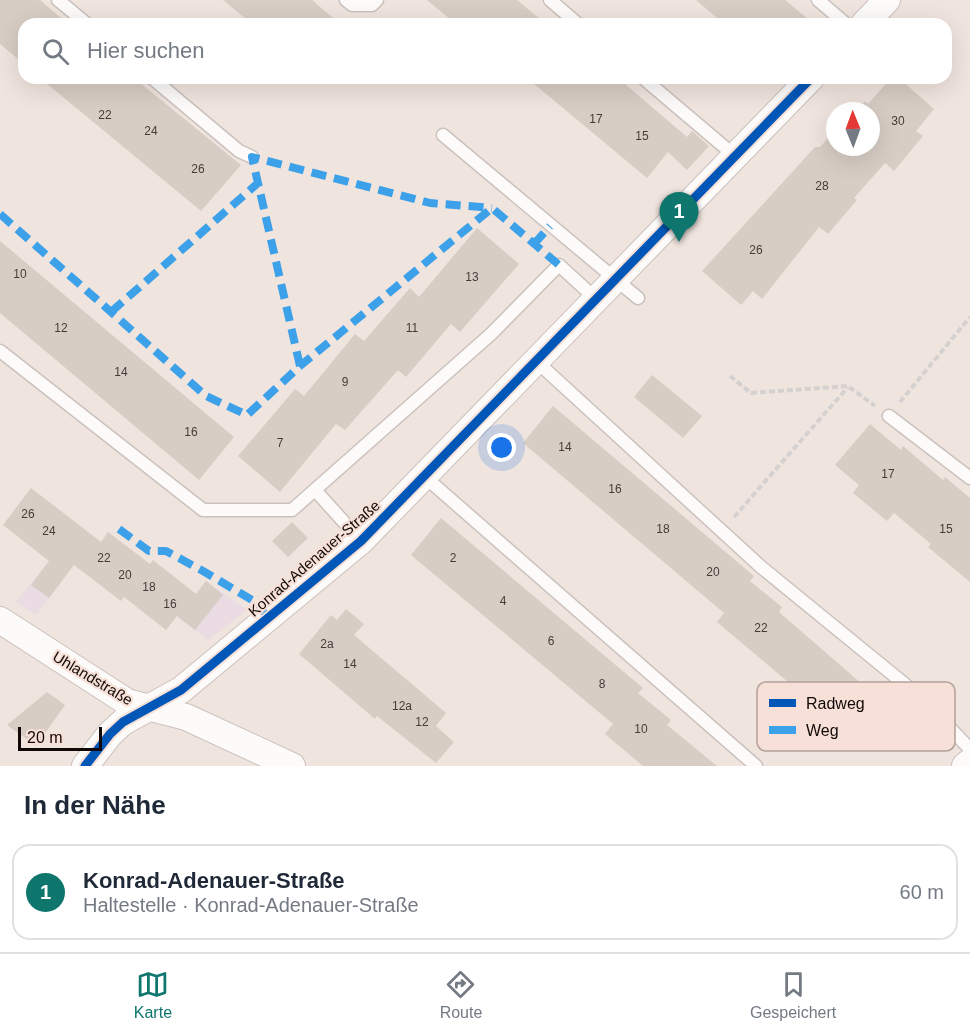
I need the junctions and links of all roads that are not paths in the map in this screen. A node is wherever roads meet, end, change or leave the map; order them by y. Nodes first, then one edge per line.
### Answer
1 (58, 0) edge
2 (346, 0) edge
3 (377, 0) edge
4 (550, 0) edge
5 (818, 0) edge
6 (887, 0) edge
7 (80, 18) edge
8 (571, 18) edge
9 (839, 18) edge
10 (870, 18) edge
11 (159, 84) edge
12 (650, 84) edge
13 (805, 84) edge
14 (443, 135) dead end
15 (735, 156) junction
16 (252, 157) dead end
17 (615, 279) junction
18 (638, 298) dead end
19 (596, 299) junction
20 (0, 351) edge
21 (535, 360) junction
22 (889, 416) road end
23 (425, 477) junction
24 (970, 478) edge
25 (315, 490) junction
26 (361, 541) junction
27 (0, 620) edge
28 (902, 682) edge
29 (148, 709) junction
30 (955, 733) edge
31 (970, 748) edge
32 (970, 762) edge
33 (85, 766) edge
34 (292, 766) edge
35 (756, 766) edge
36 (965, 766) edge

1 - 7 lane
2 - 3 lane
4 - 8 lane
5 - 9 lane
6 - 10 street
11 - 16 lane
12 - 15 lane
13 - 15 street, Konrad-Adenauer-Straße
14 - 17 lane
15 - 17 street, Konrad-Adenauer-Straße
17 - 18 lane
17 - 19 street, Konrad-Adenauer-Straße
19 - 21 street, Konrad-Adenauer-Straße
19 - 25 lane
20 - 25 lane
21 - 23 street, Konrad-Adenauer-Straße
21 - 28 lane
22 - 24 lane
23 - 26 street, Konrad-Adenauer-Straße
23 - 35 lane
25 - 26 lane
26 - 29 street, Konrad-Adenauer-Straße
27 - 29 street, Uhlandstraße
29 - 33 street, Konrad-Adenauer-Straße
29 - 34 street, Uhlandstraße
30 - 31 lane
32 - 36 street

